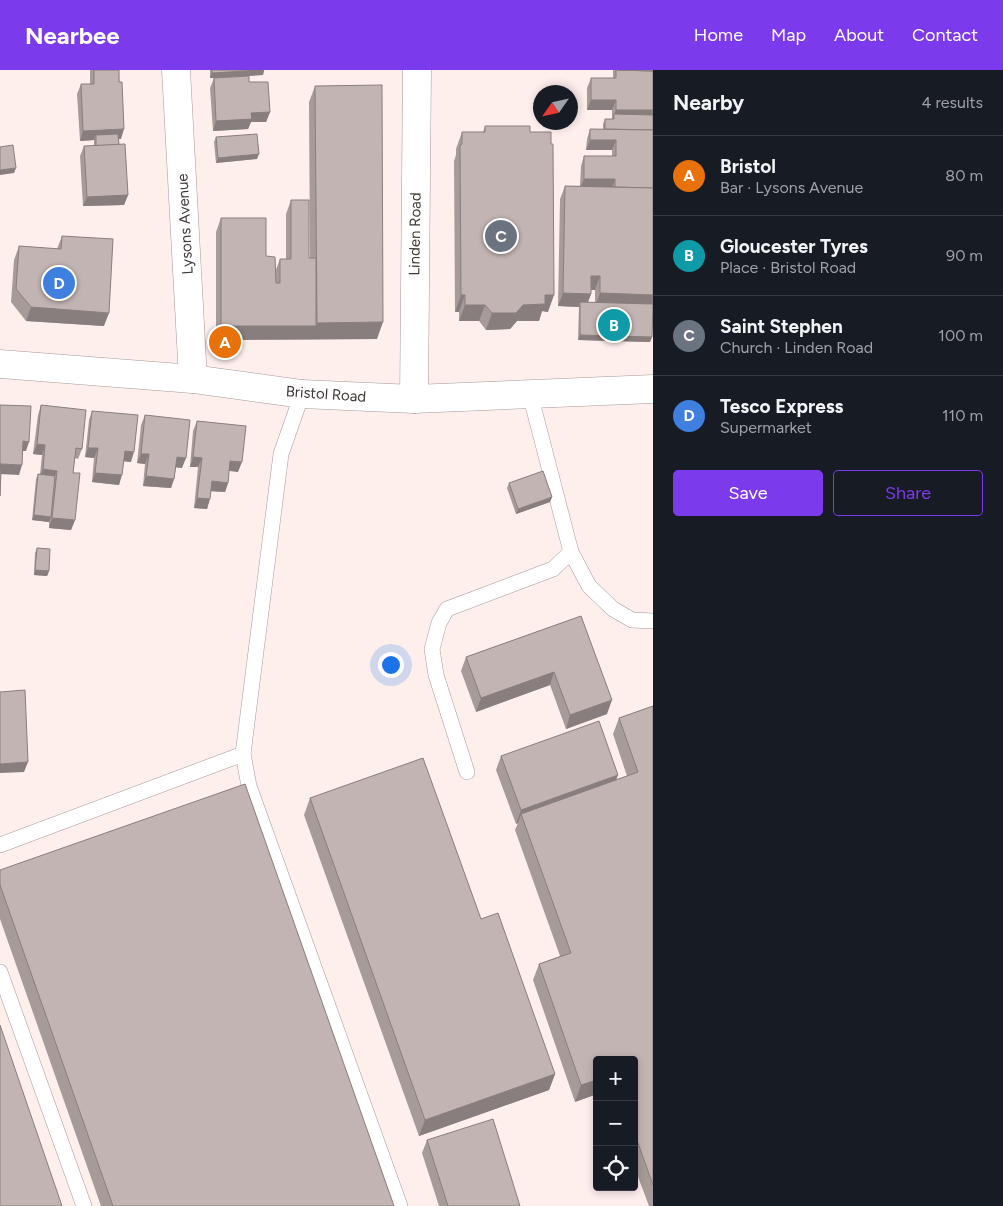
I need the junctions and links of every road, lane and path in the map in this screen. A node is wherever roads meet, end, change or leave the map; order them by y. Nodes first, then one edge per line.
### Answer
1 (176, 70) edge
2 (417, 70) edge
3 (0, 364) edge
4 (193, 379) junction
5 (653, 389) edge
6 (302, 394) junction
7 (530, 394) junction
8 (414, 399) junction
9 (571, 552) junction
10 (653, 621) edge
11 (243, 754) junction
12 (467, 772) dead end
13 (0, 845) edge
14 (0, 972) edge
15 (84, 1206) edge
16 (400, 1206) edge

1 - 4 street, Lysons Avenue
2 - 8 street, Linden Road
3 - 4 street, Bristol Road
4 - 6 street, Bristol Road
5 - 7 street, Bristol Road
6 - 8 street, Bristol Road
6 - 11 lane
7 - 8 street, Bristol Road
7 - 9 lane
9 - 10 lane
9 - 12 lane
11 - 13 lane
11 - 16 lane
14 - 15 lane

